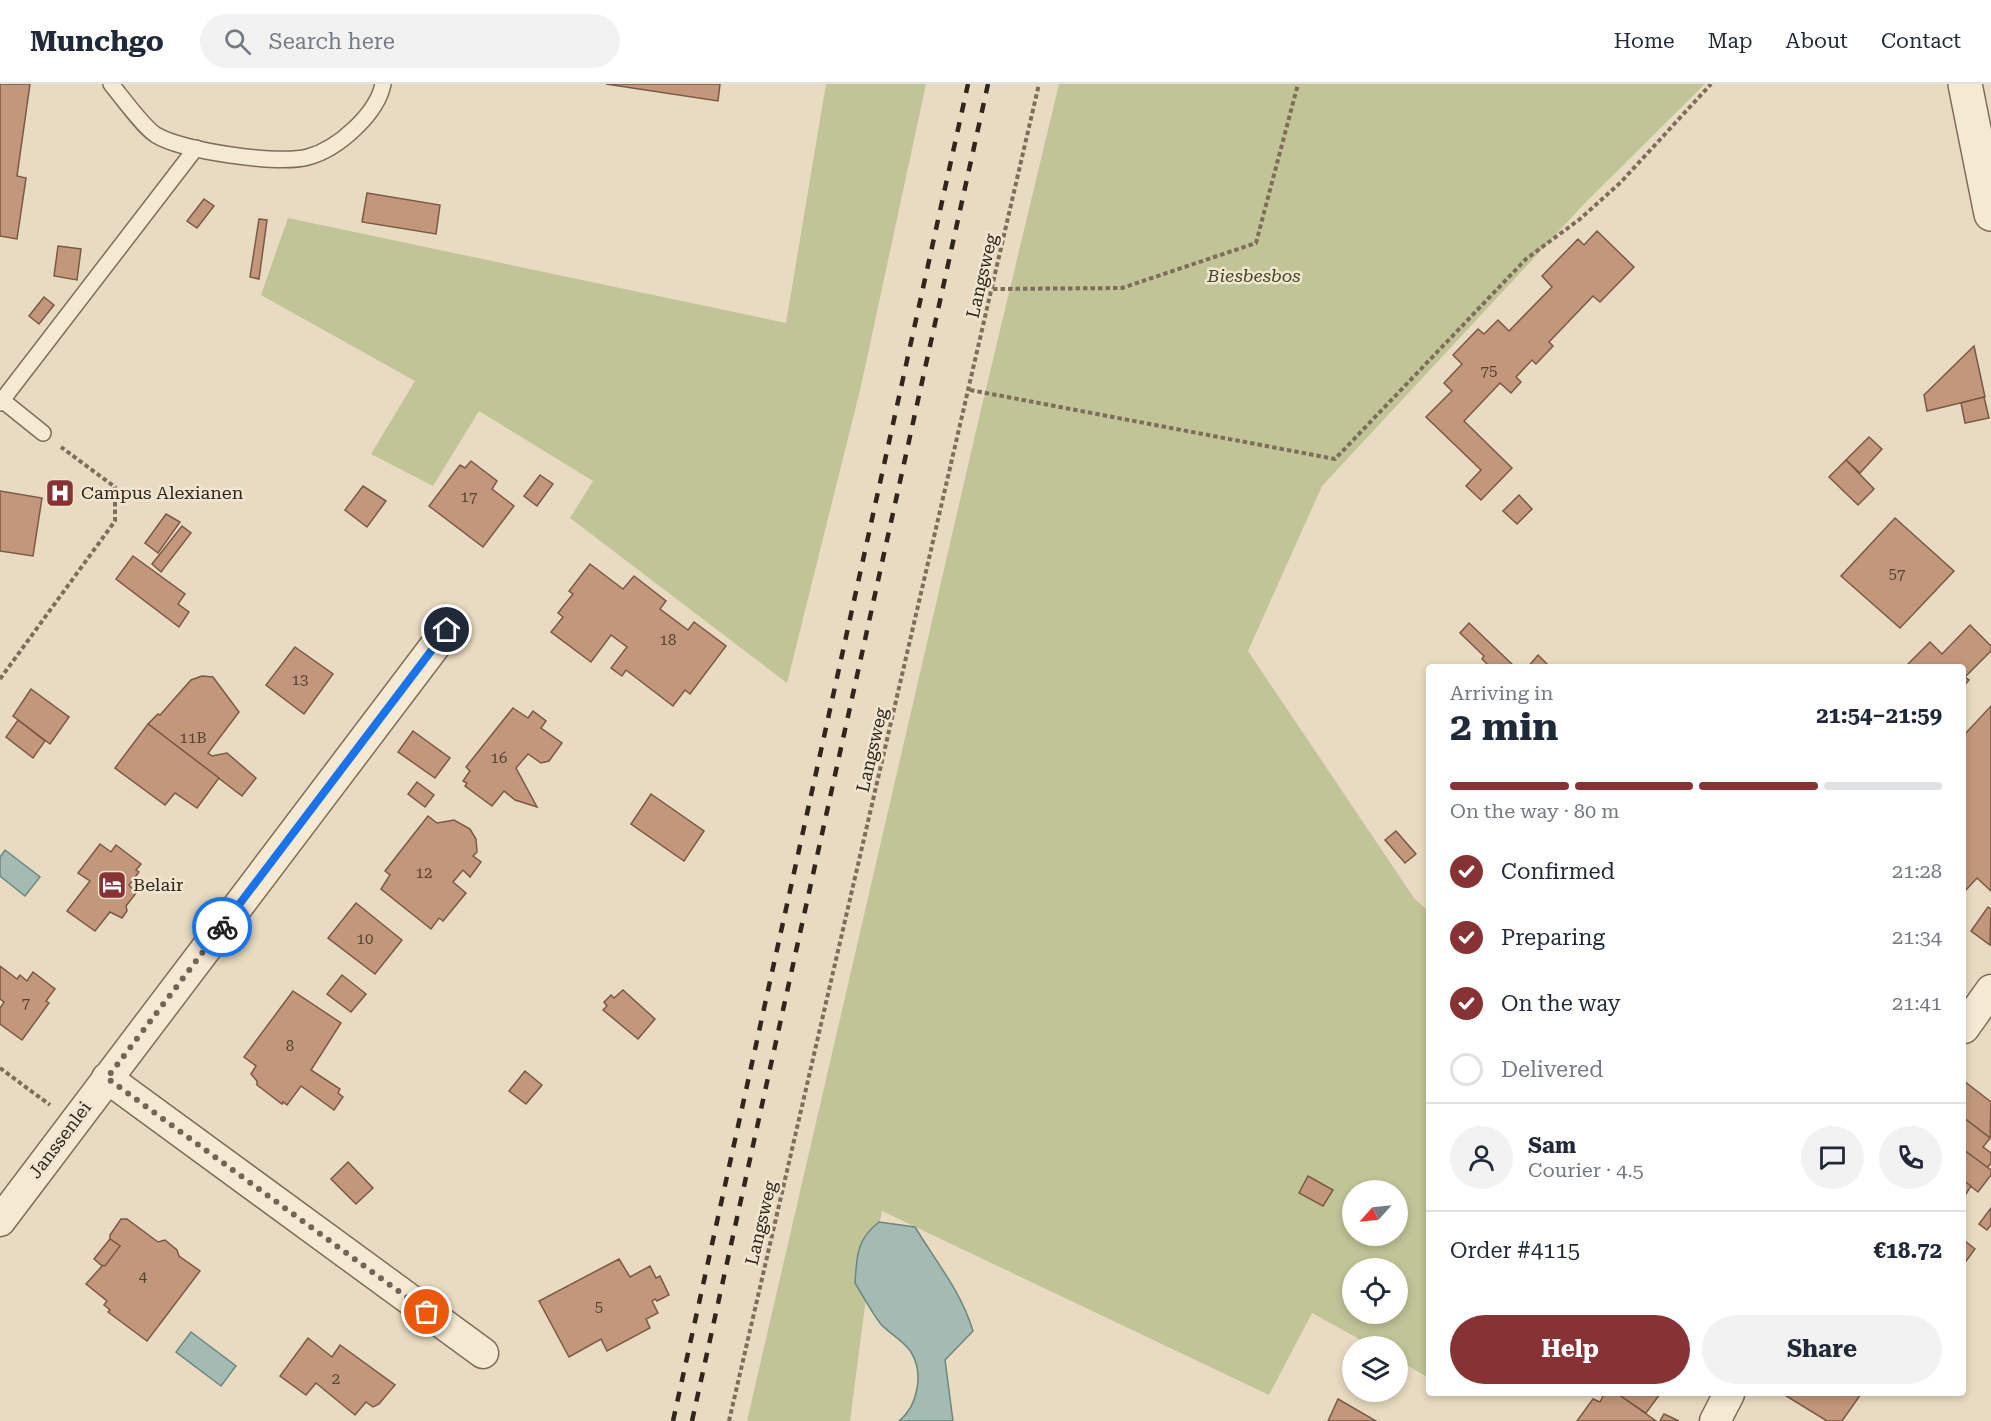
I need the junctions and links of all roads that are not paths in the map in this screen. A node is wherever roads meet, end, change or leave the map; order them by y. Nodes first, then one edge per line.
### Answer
1 (111, 84) edge
2 (383, 84) edge
3 (1965, 84) edge
4 (196, 148) junction
5 (1991, 214) edge
6 (1, 402) edge
7 (44, 434) road end
8 (447, 630) dead end
9 (1991, 990) edge
10 (1966, 1025) edge
11 (107, 1078) junction
12 (0, 1221) edge
13 (483, 1353) dead end
14 (1728, 1396) edge
15 (1715, 1421) edge

1 - 4 lane
2 - 4 lane
3 - 5 street
4 - 6 lane
6 - 7 lane
8 - 11 street, Janssenlei
9 - 10 street
11 - 12 street, Janssenlei
11 - 13 street
14 - 15 street

